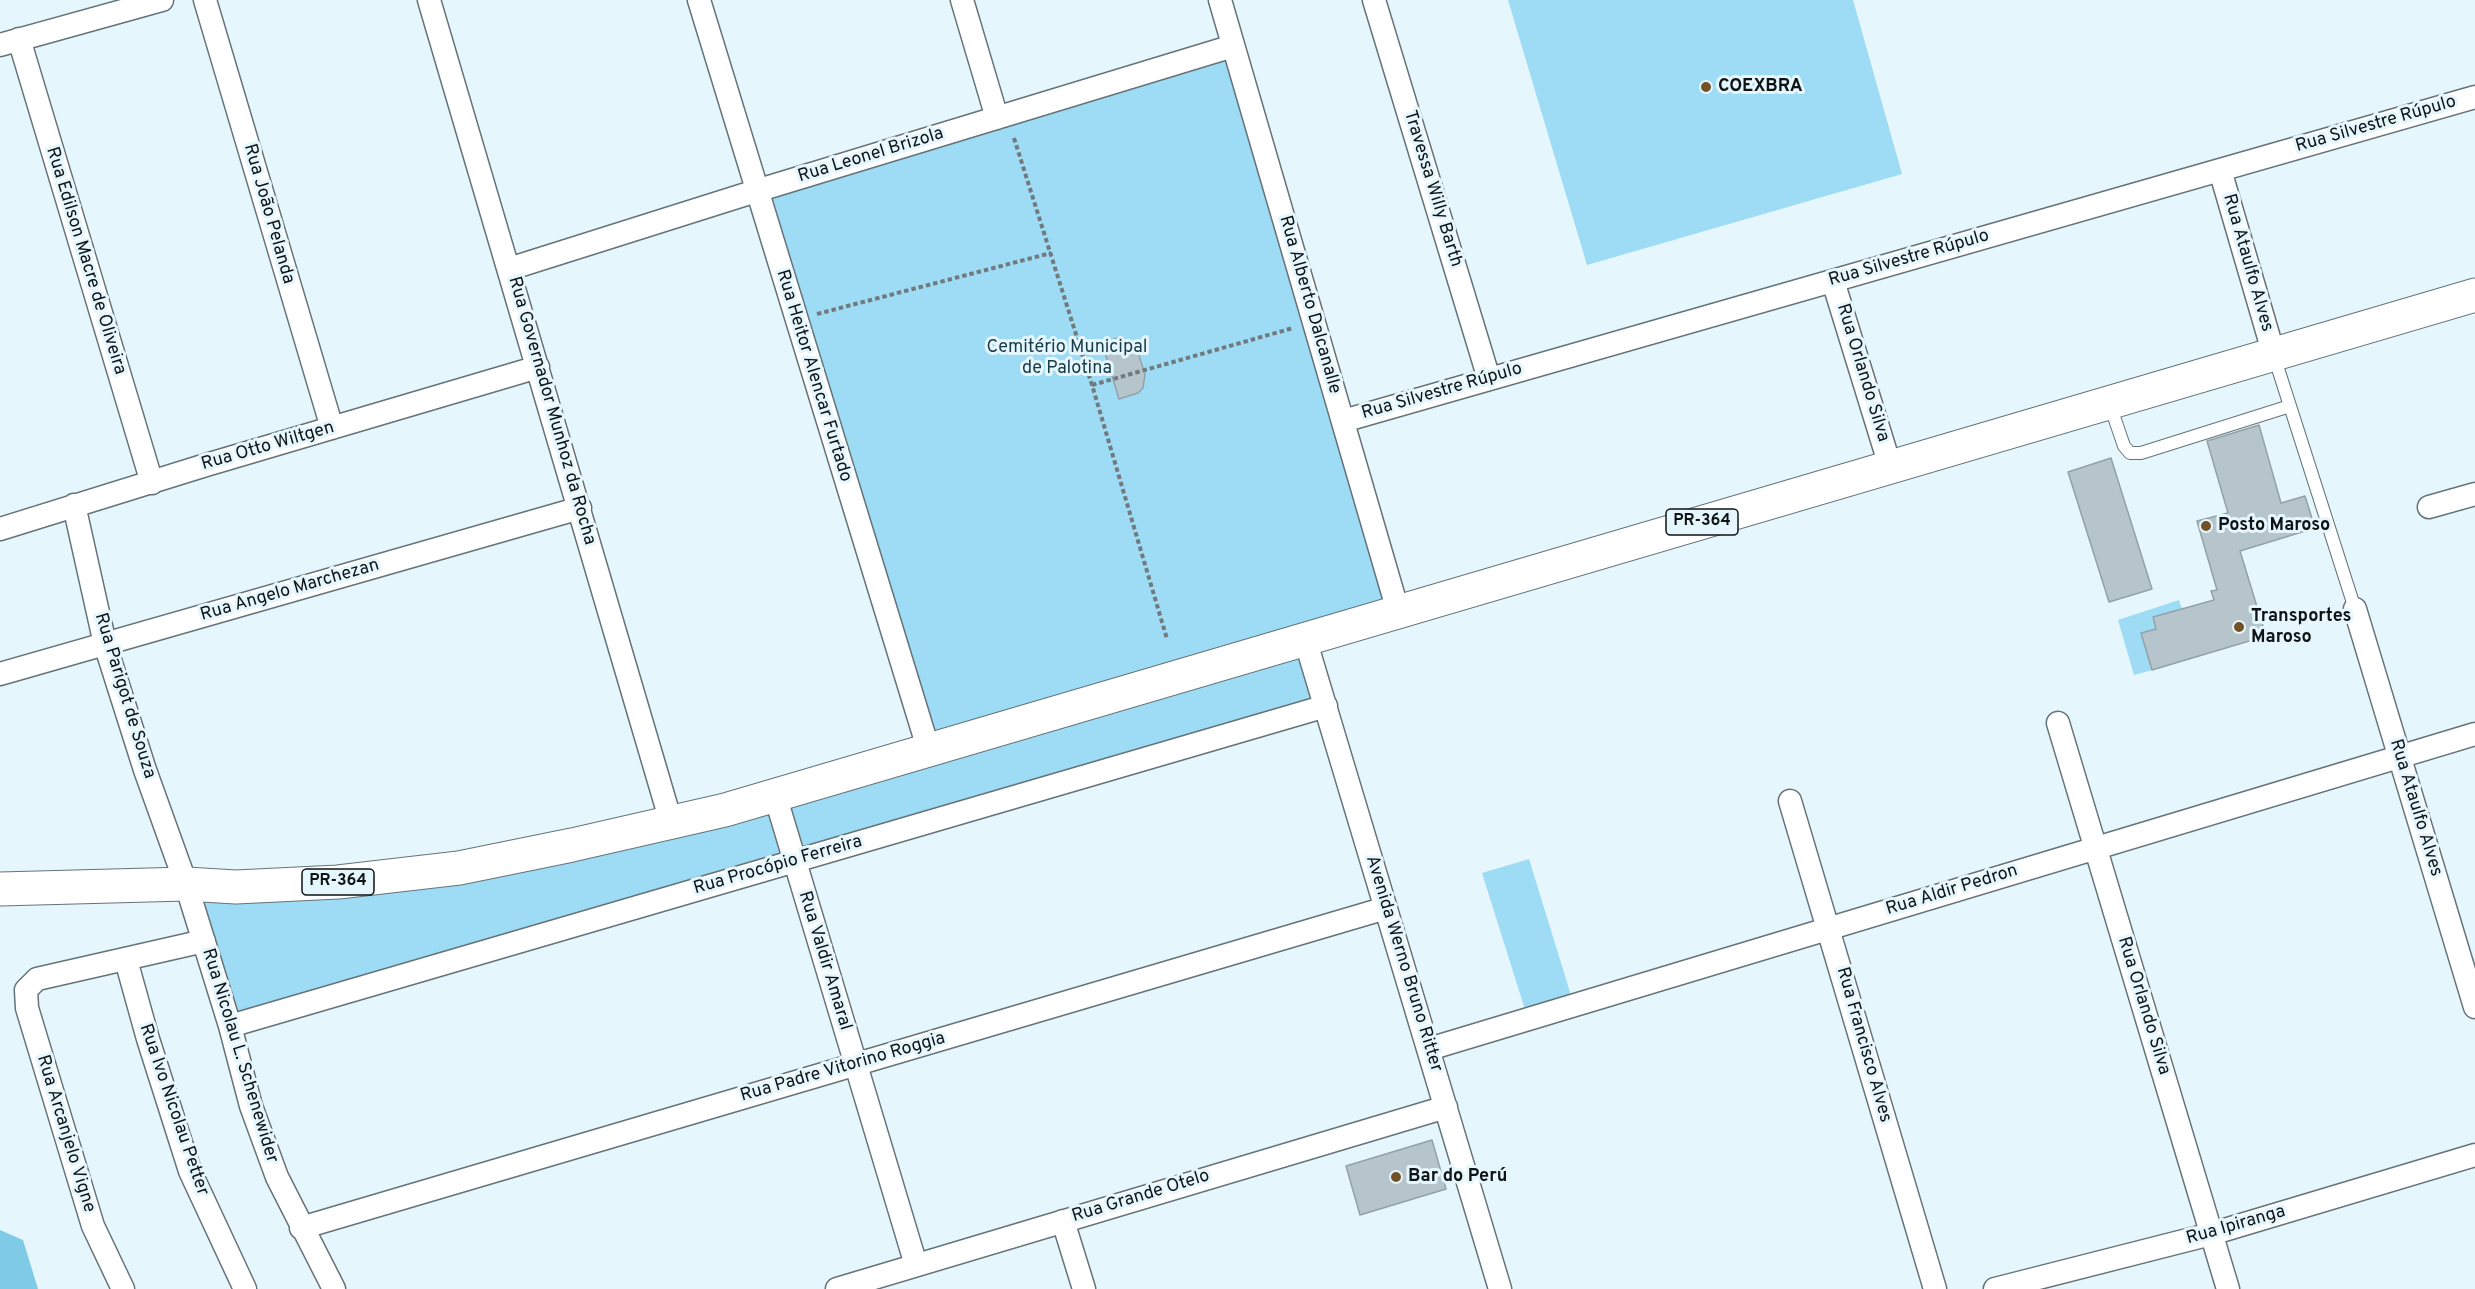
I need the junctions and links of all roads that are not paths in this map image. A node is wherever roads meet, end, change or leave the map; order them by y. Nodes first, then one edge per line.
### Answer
1 (162, 0) edge
2 (205, 0) edge
3 (429, 0) edge
4 (699, 0) edge
5 (962, 0) edge
6 (1220, 0) edge
7 (1374, 0) edge
8 (10, 42) edge
9 (1233, 46) junction
10 (2475, 97) edge
11 (997, 118) junction
12 (2220, 170) junction
13 (756, 191) junction
14 (509, 269) junction
15 (1833, 280) junction
16 (2475, 295) edge
17 (2274, 355) junction
18 (538, 367) junction
19 (1489, 379) junction
20 (2109, 404) junction
21 (2290, 406) junction
22 (1343, 421) junction
23 (332, 428) junction
24 (1890, 466) junction
25 (152, 483) junction
26 (2475, 494) edge
27 (74, 505) junction
28 (2429, 507) dead end
29 (580, 508) junction
30 (0, 529) edge
31 (2355, 609) joint
32 (1398, 611) junction
33 (1305, 639) junction
34 (105, 644) junction
35 (0, 674) edge
36 (1326, 706) junction
37 (2058, 723) dead end
38 (2475, 734) edge
39 (929, 752) junction
40 (2400, 756) junction
41 (775, 795) junction
42 (1790, 801) dead end
43 (671, 822) junction
44 (2095, 848) junction
45 (794, 862) junction
46 (186, 884) junction
47 (0, 889) edge
48 (1386, 908) junction
49 (1829, 928) junction
50 (204, 941) junction
51 (126, 960) junction
52 (2475, 1007) edge
53 (230, 1026) junction
54 (1429, 1049) junction
55 (855, 1065) junction
56 (1446, 1107) junction
57 (2475, 1155) edge
58 (1063, 1221) junction
59 (301, 1228) junction
60 (2211, 1234) junction
61 (916, 1265) junction
62 (123, 1289) edge
63 (245, 1289) edge
64 (334, 1289) edge
65 (837, 1289) edge
66 (1084, 1289) edge
67 (1500, 1289) edge
68 (1935, 1289) edge
69 (1995, 1289) edge
70 (2228, 1289) edge

1 - 8 street
2 - 23 street, Rua João Pelanda
3 - 14 street, Rua Governador Munhoz da Rocha
4 - 13 street, Rua Heitor Alencar Furtado
5 - 11 street
6 - 9 street, Rua Alberto Dalcanalle
7 - 19 street, Travessa Willy Barth
8 - 25 street, Rua Edilson Macre de Oliveira
9 - 11 street, Rua Leonel Brizola
9 - 22 street, Rua Alberto Dalcanalle
10 - 12 street, Rua Silvestre Rúpulo
11 - 13 street, Rua Leonel Brizola
12 - 15 street, Rua Silvestre Rúpulo
12 - 17 street, Rua Ataulfo Alves
13 - 14 street, Rua Leonel Brizola
13 - 39 street, Rua Heitor Alencar Furtado
14 - 18 street, Rua Governador Munhoz da Rocha
15 - 19 street, Rua Silvestre Rúpulo
15 - 24 street, Rua Orlando Silva
16 - 17 main road, PR-364
17 - 20 main road, PR-364
17 - 21 lane
18 - 23 street, Rua Otto Wiltgen
18 - 29 street, Rua Governador Munhoz da Rocha
19 - 22 street, Rua Silvestre Rúpulo
20 - 21 lane
20 - 24 main road, PR-364
21 - 31 lane
22 - 32 street, Rua Alberto Dalcanalle
23 - 25 street, Rua Otto Wiltgen
24 - 32 main road, PR-364
25 - 27 street, Rua Otto Wiltgen
26 - 28 street
27 - 30 street, Rua Otto Wiltgen
27 - 34 street, Rua Parigot de Souza
29 - 34 street, Rua Angelo Marchezan
29 - 43 street, Rua Governador Munhoz da Rocha
31 - 40 street, Rua Ataulfo Alves
32 - 33 main road, PR-364
33 - 36 street, Avenida Werno Bruno Ritter
33 - 39 main road, PR-364
34 - 35 street, Rua Angelo Marchezan
34 - 46 street, Rua Parigot de Souza
36 - 45 street, Rua Procópio Ferreira
36 - 48 street, Avenida Werno Bruno Ritter
37 - 44 street, Rua Orlando Silva
38 - 40 street, Rua Aldir Pedron
39 - 41 main road, PR-364
40 - 44 street, Rua Aldir Pedron
40 - 52 street, Rua Ataulfo Alves
41 - 43 main road, PR-364
41 - 45 street, Rua Valdir Amaral
42 - 49 street, Rua Francisco Alves
43 - 46 main road, PR-364
44 - 49 street, Rua Aldir Pedron
44 - 60 street, Rua Orlando Silva
45 - 53 street, Rua Procópio Ferreira
45 - 55 street, Rua Valdir Amaral
46 - 47 main road, PR-364
46 - 50 street, Rua Nicolau L. Schenewider
48 - 54 street, Avenida Werno Bruno Ritter
48 - 55 street, Rua Padre Vitorino Roggia
49 - 54 street, Rua Aldir Pedron
49 - 68 street, Rua Francisco Alves
50 - 51 street
50 - 53 street, Rua Nicolau L. Schenewider
51 - 62 street, Rua Arcanjelo Vigne
51 - 63 street, Rua Ivo Nicolau Petter
53 - 59 street, Rua Nicolau L. Schenewider
54 - 56 street, Avenida Werno Bruno Ritter
55 - 59 street, Rua Padre Vitorino Roggia
55 - 61 street, Rua Valdir Amaral
56 - 58 street, Rua Grande Otelo
56 - 67 street, Avenida Werno Bruno Ritter
57 - 60 street, Rua Ipiranga
58 - 61 street, Rua Grande Otelo
58 - 66 street
59 - 64 street, Rua Nicolau L. Schenewider
60 - 69 street, Rua Ipiranga
60 - 70 street, Rua Orlando Silva
61 - 65 street, Rua Grande Otelo

